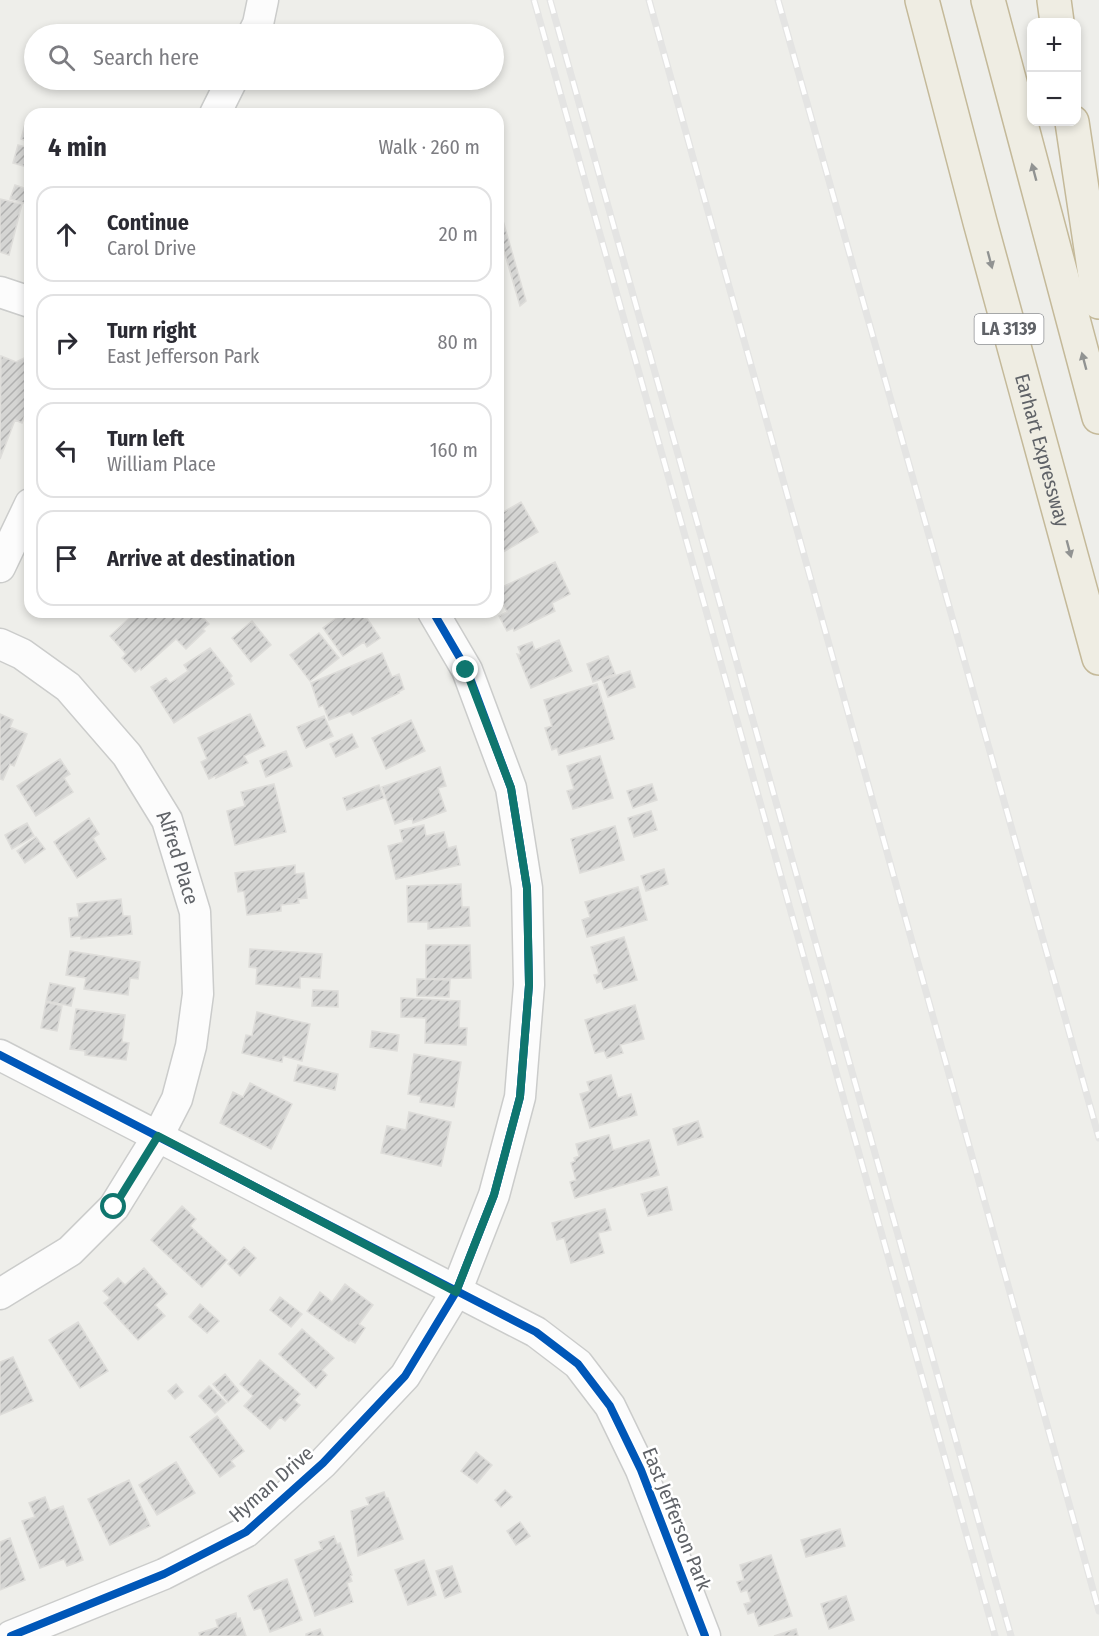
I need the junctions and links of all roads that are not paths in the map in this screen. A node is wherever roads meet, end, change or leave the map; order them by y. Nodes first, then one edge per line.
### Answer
1 (263, 0) edge
2 (903, 0) edge
3 (922, 0) edge
4 (988, 0) edge
5 (1054, 0) edge
6 (1057, 18) edge
7 (258, 24) edge
8 (227, 90) edge
9 (218, 108) edge
10 (1073, 126) edge
11 (980, 222) junction
12 (0, 292) edge
13 (24, 300) edge
14 (1099, 302) edge
15 (1099, 417) edge
16 (24, 517) edge
17 (0, 567) edge
18 (436, 618) edge
19 (0, 644) edge
20 (1099, 658) edge
21 (0, 1056) edge
22 (158, 1136) junction
23 (456, 1292) junction
24 (0, 1294) edge
25 (10, 1636) edge
26 (705, 1636) edge

1 - 7 street
2 - 11 highway
3 - 11 highway, Earhart Expressway / LA 3139
15 -> 4 highway, LA 3139
5 - 6 highway
8 - 9 street
10 - 14 highway
11 -> 20 highway, Earhart Expressway / LA 3139
12 - 13 street
16 - 17 street
18 - 23 street, Hyman Drive
19 - 22 street, Alfred Place
21 - 22 street, East Jefferson Park
22 - 23 street, East Jefferson Park
22 - 24 street, Alfred Place
23 - 25 street, Hyman Drive
23 - 26 street, East Jefferson Park

